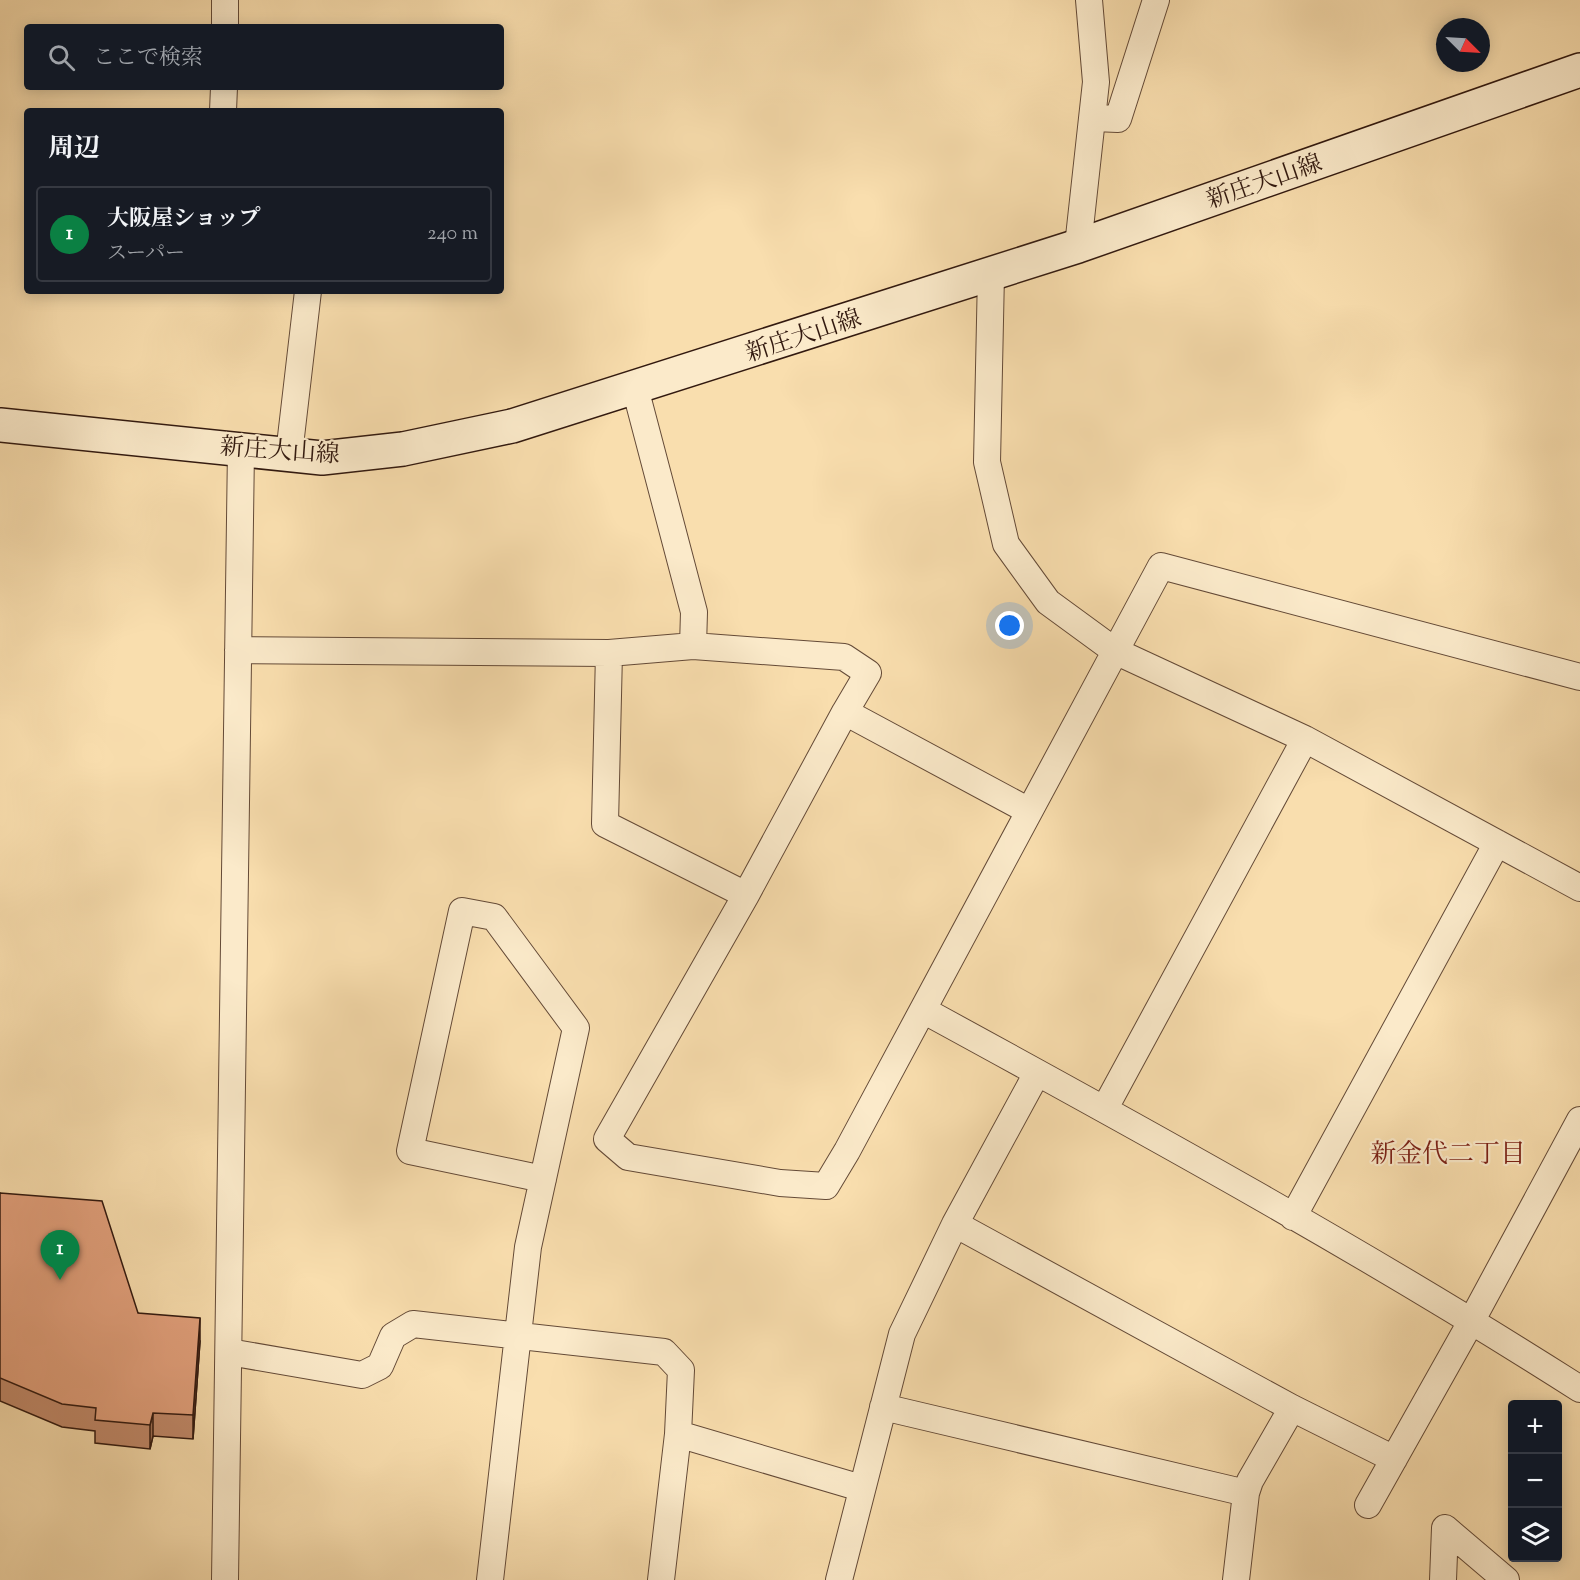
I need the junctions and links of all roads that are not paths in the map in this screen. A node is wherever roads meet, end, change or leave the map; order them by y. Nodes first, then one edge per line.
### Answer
1 (225, 0) edge
2 (1089, 0) edge
3 (1156, 0) edge
4 (225, 24) edge
5 (1580, 70) edge
6 (224, 90) edge
7 (223, 108) edge
8 (1094, 118) junction
9 (1078, 246) junction
10 (992, 274) junction
11 (308, 294) edge
12 (635, 388) junction
13 (0, 425) edge
14 (241, 449) junction
15 (289, 454) junction
16 (693, 646) junction
17 (238, 650) junction
18 (1115, 651) junction
19 (609, 652) junction
20 (1580, 677) edge
21 (845, 712) junction
22 (1305, 739) junction
23 (1029, 811) junction
24 (1497, 843) junction
25 (1580, 888) edge
26 (746, 895) junction
27 (923, 1010) junction
28 (1037, 1072) junction
29 (1105, 1108) junction
30 (1580, 1120) edge
31 (543, 1179) junction
32 (1293, 1217) junction
33 (955, 1224) junction
34 (1472, 1320) junction
35 (518, 1336) junction
36 (229, 1352) junction
37 (1580, 1389) edge
38 (883, 1407) junction
39 (1292, 1408) junction
40 (678, 1434) junction
41 (1394, 1459) junction
42 (861, 1488) junction
43 (1246, 1493) junction
44 (1368, 1506) dead end
45 (225, 1580) edge
46 (490, 1580) edge
47 (661, 1580) edge
48 (839, 1580) edge
49 (1236, 1580) edge
50 (1443, 1580) edge
51 (1506, 1580) edge

1 - 4 street
2 - 8 street
3 - 8 street
5 - 9 main road, 新庄大山線
6 - 7 street
8 - 9 street
9 - 10 main road, 新庄大山線
10 - 12 main road, 新庄大山線
10 - 18 street
11 - 15 street
12 - 15 main road, 新庄大山線
12 - 16 street
13 - 14 main road, 新庄大山線
14 - 15 main road, 新庄大山線
14 - 17 street
16 - 19 street
16 - 21 street
17 - 19 street
17 - 36 street
18 - 20 street
18 - 22 street
18 - 23 street
19 - 26 street
21 - 23 street
21 - 26 street
22 - 24 street
22 - 29 street
23 - 27 street
24 - 25 street
24 - 32 street
26 - 27 street
27 - 28 street
28 - 29 street
28 - 33 street
29 - 32 street
30 - 34 street
31 - 31 street
31 - 35 street
32 - 34 street
33 - 38 street
33 - 39 street
34 - 37 street
34 - 41 street
35 - 36 street
35 - 40 street
35 - 46 street
36 - 45 street
38 - 42 street
38 - 43 street
39 - 41 street
39 - 43 street
40 - 42 street
40 - 47 street
41 - 44 street
42 - 48 street
43 - 49 street
50 - 51 street

